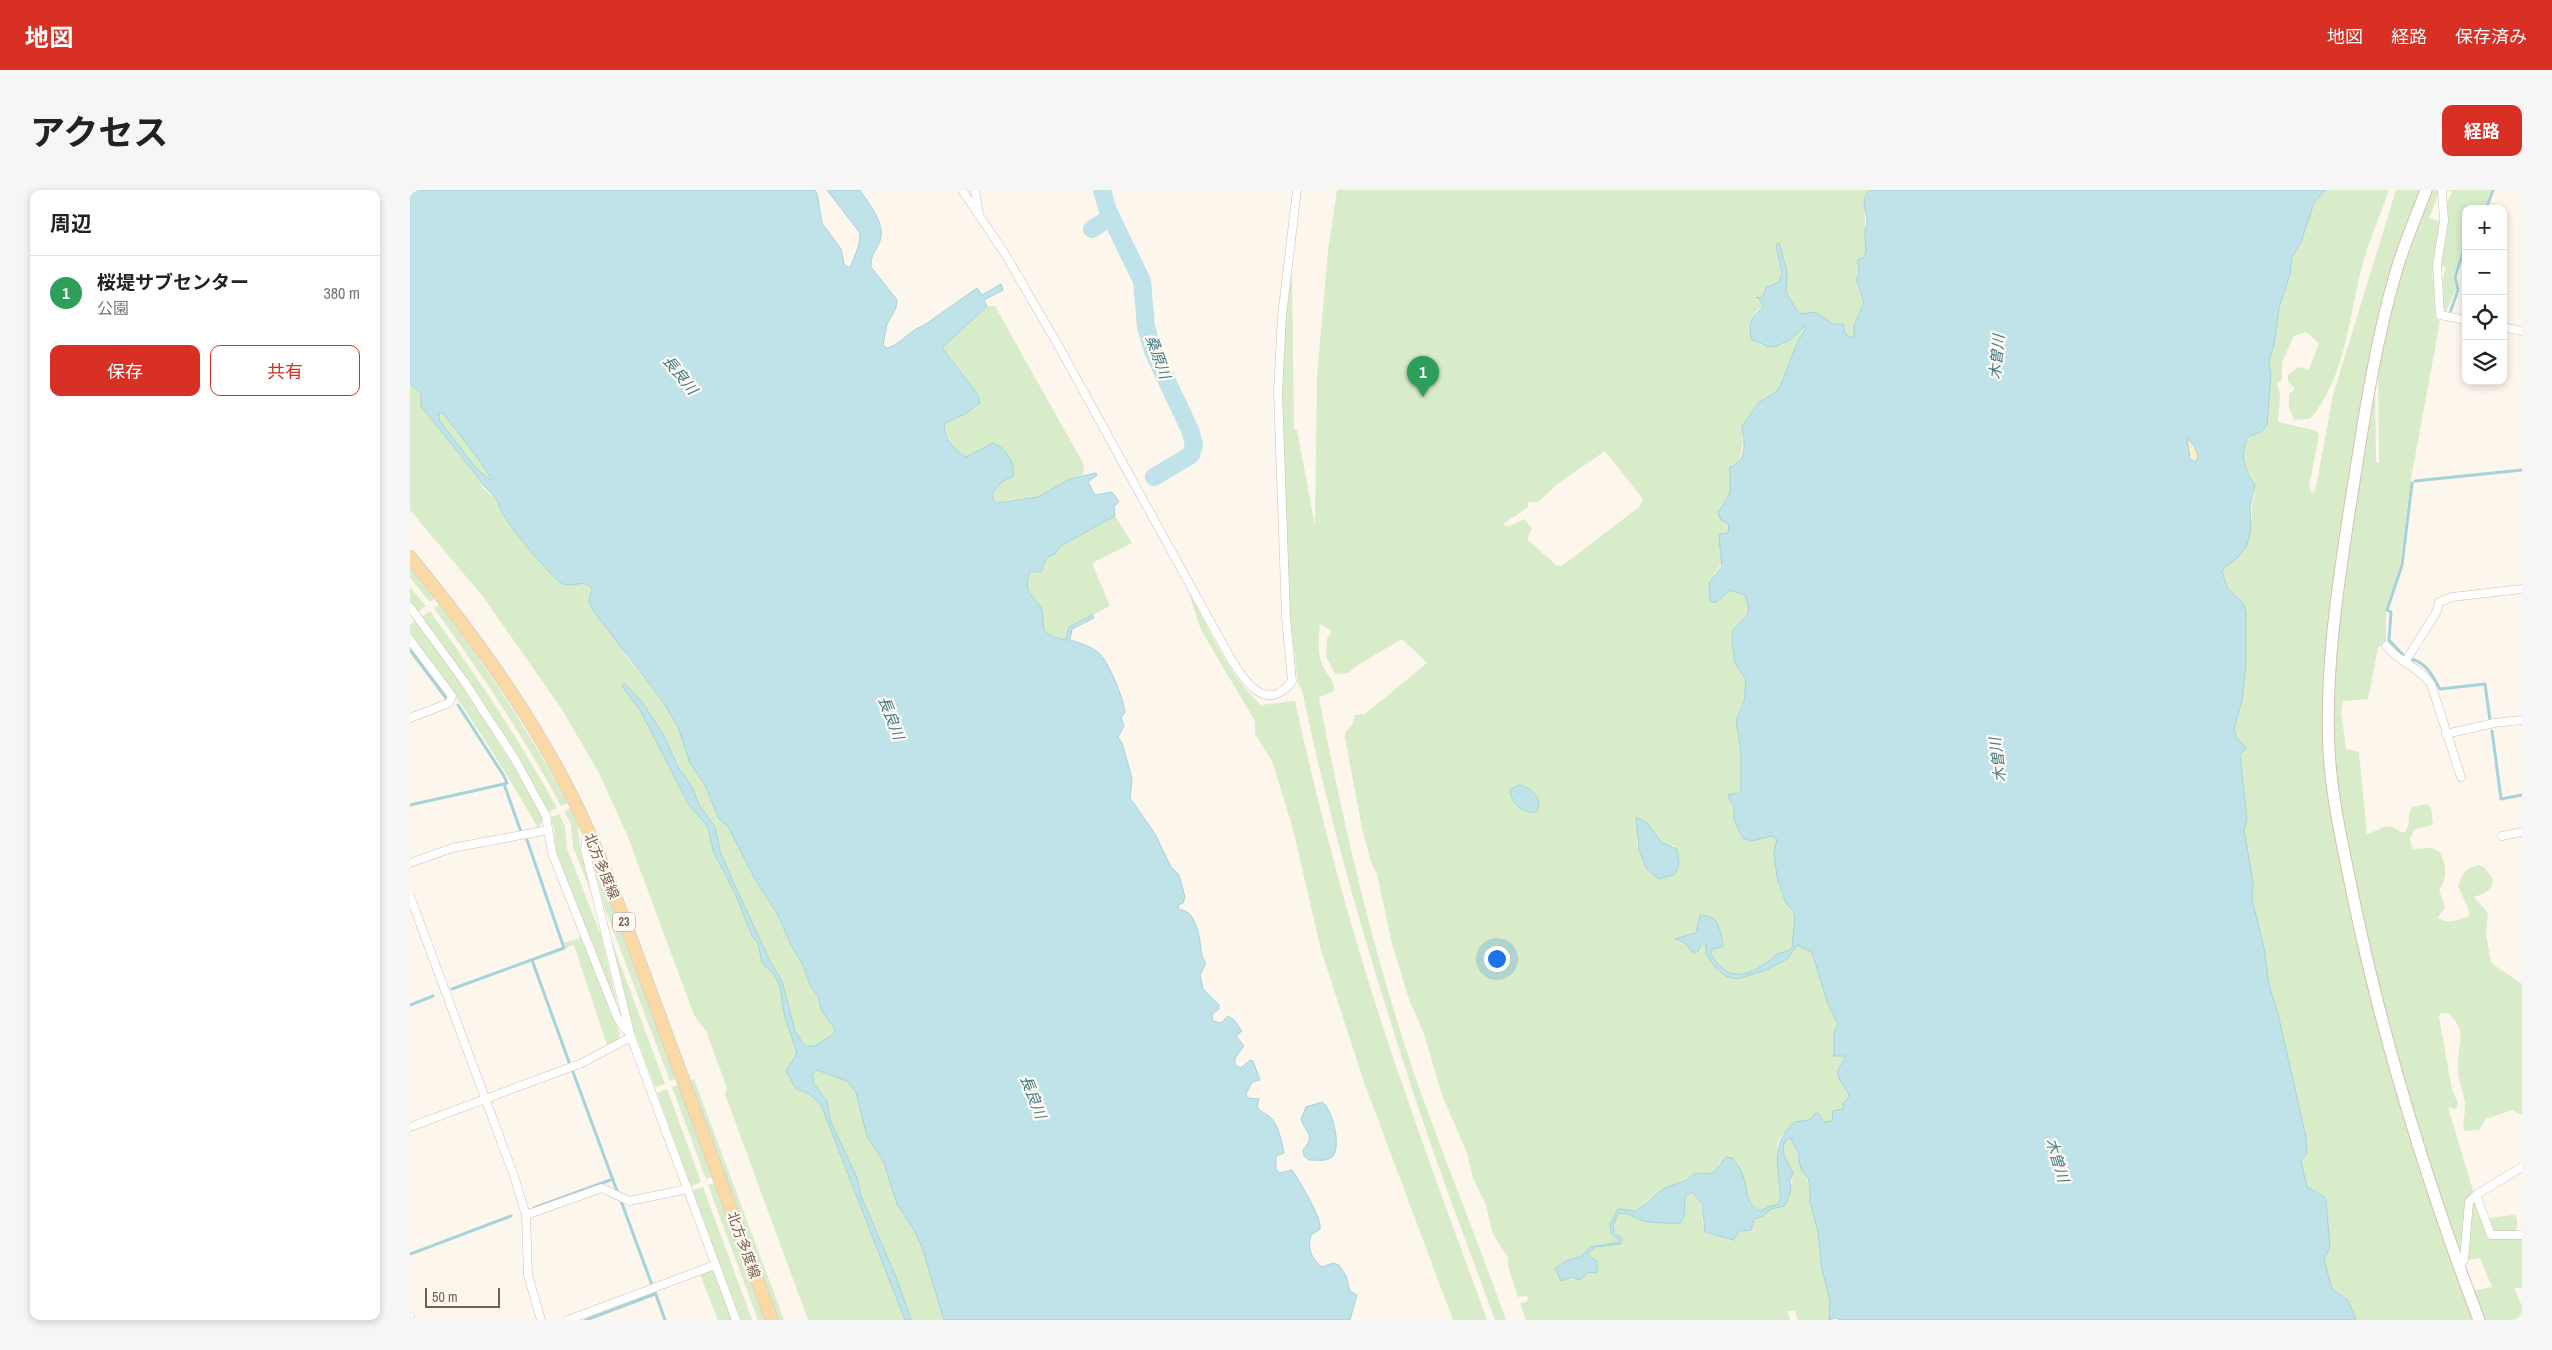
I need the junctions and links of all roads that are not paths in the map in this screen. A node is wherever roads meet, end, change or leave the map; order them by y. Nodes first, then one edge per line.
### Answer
1 (962, 190) edge
2 (976, 190) edge
3 (1297, 190) edge
4 (2426, 190) edge
5 (2442, 190) edge
6 (979, 217) junction
7 (2462, 319) edge
8 (2507, 328) edge
9 (2522, 331) edge
10 (410, 557) edge
11 (2522, 589) edge
12 (410, 608) edge
13 (410, 640) edge
14 (2386, 646) dead end
15 (2405, 662) junction
16 (410, 718) edge
17 (2522, 720) edge
18 (2446, 734) junction
19 (2461, 778) dead end
20 (587, 828) junction
21 (548, 830) junction
22 (2522, 832) edge
23 (2502, 836) dead end
24 (410, 863) edge
25 (410, 896) edge
26 (631, 1037) junction
27 (485, 1099) junction
28 (410, 1127) edge
29 (2522, 1167) edge
30 (688, 1189) junction
31 (2476, 1195) junction
32 (526, 1215) junction
33 (2522, 1235) edge
34 (716, 1265) junction
35 (2459, 1267) junction
36 (410, 1316) edge
37 (412, 1320) edge
38 (541, 1320) edge
39 (568, 1320) edge
40 (736, 1320) edge
41 (772, 1320) edge
42 (2479, 1320) edge

1 - 6 street
2 - 6 street
3 - 6 street
4 - 35 street
5 - 7 street
8 - 9 street
10 - 20 main road, 北方多度線 / 23
11 - 15 street
12 - 21 street
13 - 16 street
14 - 15 street
15 - 18 street
17 - 18 street
18 - 19 street
20 - 26 street
20 - 41 main road, 北方多度線 / 23
21 - 24 street
21 - 26 street
22 - 23 street
25 - 27 street
26 - 27 street
26 - 30 street
27 - 28 street
27 - 32 street
29 - 31 street
30 - 32 street
30 - 34 street
31 - 33 street
31 - 35 street
32 - 38 street
34 - 39 street
34 - 40 street
35 - 42 street
36 - 37 street

